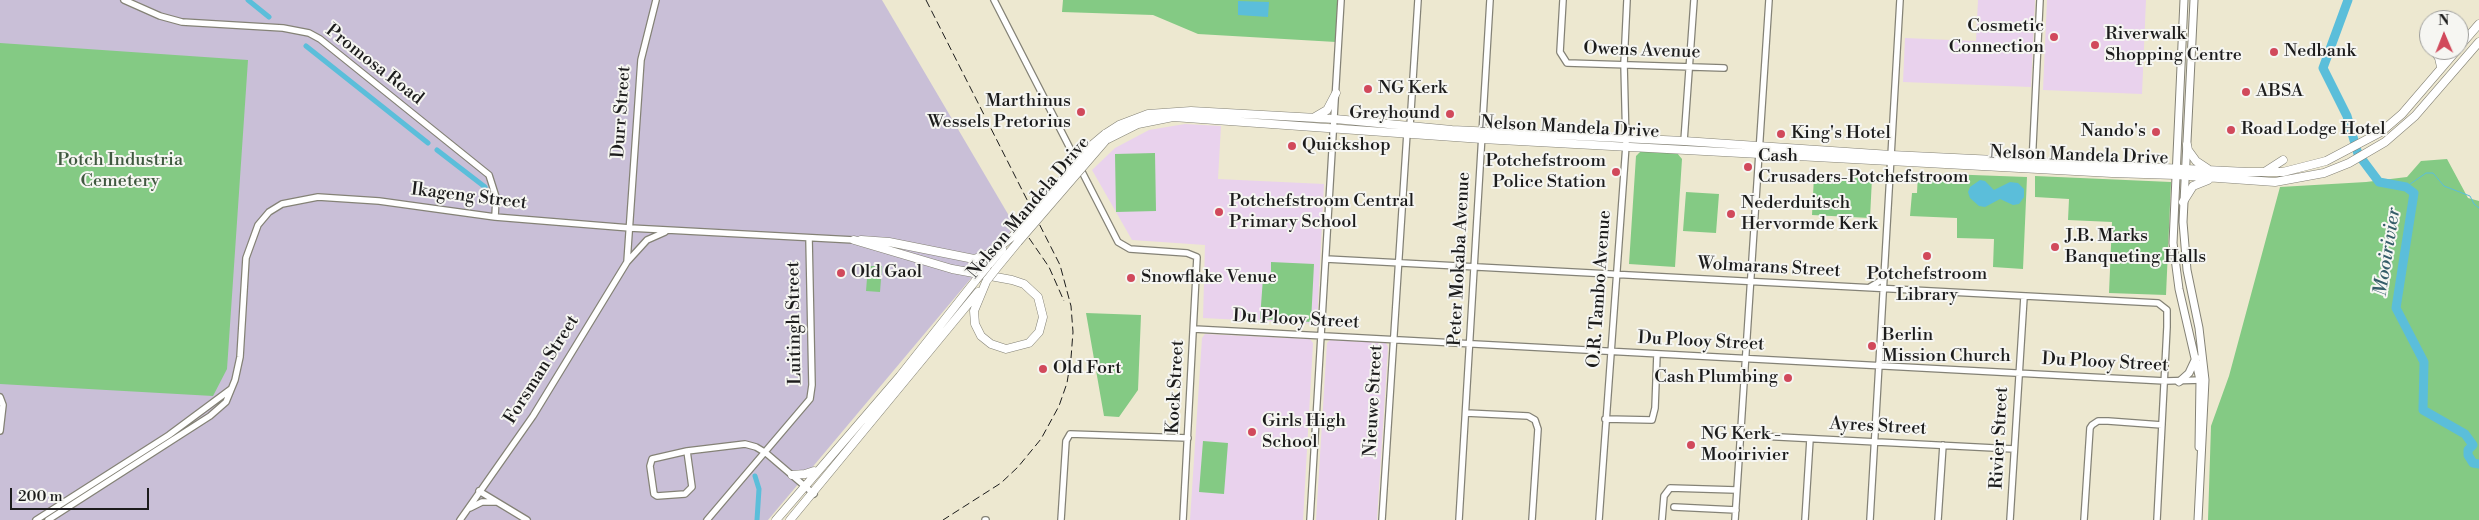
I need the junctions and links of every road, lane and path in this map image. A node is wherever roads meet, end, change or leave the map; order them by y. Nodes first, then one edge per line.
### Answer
1 (124, 0) edge
2 (656, 0) edge
3 (994, 0) edge
4 (1341, 0) edge
5 (1418, 0) edge
6 (1490, 0) edge
7 (1563, 0) edge
8 (1628, 0) edge
9 (1694, 0) edge
10 (1769, 0) edge
11 (1900, 0) edge
12 (2040, 0) edge
13 (2184, 0) edge
14 (2194, 0) edge
15 (2479, 24) edge
16 (2469, 36) edge
17 (2479, 42) edge
18 (2440, 60) edge
19 (2448, 60) edge
20 (1624, 64) junction
21 (1689, 67) junction
22 (2442, 67) junction
23 (1724, 68) dead end
24 (1336, 93) junction
25 (1313, 117) junction
26 (1335, 123) junction
27 (1408, 130) junction
28 (1482, 135) junction
29 (1105, 137) junction
30 (1684, 141) junction
31 (1626, 142) junction
32 (2188, 145) junction
33 (1759, 151) junction
34 (1890, 158) junction
35 (2032, 160) junction
36 (2283, 160) dead end
37 (2347, 164) junction
38 (2032, 169) junction
39 (2176, 171) junction
40 (2186, 172) junction
41 (2283, 172) junction
42 (2262, 173) junction
43 (2214, 175) junction
44 (2183, 202) junction
45 (495, 217) junction
46 (630, 228) junction
47 (670, 231) junction
48 (808, 238) junction
49 (1015, 239) junction
50 (854, 240) junction
51 (1326, 259) junction
52 (627, 262) junction
53 (1398, 262) junction
54 (1475, 267) junction
55 (1617, 274) junction
56 (1884, 274) junction
57 (987, 280) junction
58 (1750, 282) junction
59 (1867, 288) junction
60 (1884, 289) junction
61 (2024, 297) junction
62 (1194, 329) junction
63 (1321, 336) junction
64 (1393, 340) junction
65 (1470, 346) junction
66 (1610, 352) junction
67 (1658, 354) junction
68 (2196, 358) junction
69 (1744, 360) junction
70 (1880, 365) junction
71 (2019, 373) junction
72 (2203, 380) junction
73 (2165, 381) junction
74 (2179, 382) junction
75 (231, 389) junction
76 (0, 397) edge
77 (1466, 413) junction
78 (1605, 419) junction
79 (2162, 425) junction
80 (0, 432) edge
81 (1740, 435) junction
82 (1188, 438) junction
83 (1810, 439) junction
84 (1876, 443) junction
85 (1943, 445) junction
86 (2014, 449) junction
87 (687, 452) junction
88 (766, 452) junction
89 (817, 470) junction
90 (792, 475) junction
91 (804, 485) junction
92 (1736, 490) junction
93 (479, 491) junction
94 (814, 494) junction
95 (498, 502) junction
96 (1674, 507) dead end
97 (1736, 510) junction
98 (466, 511) junction
99 (36, 520) edge
100 (48, 520) edge
101 (460, 520) edge
102 (526, 520) edge
103 (707, 520) edge
104 (776, 520) edge
105 (790, 520) edge
106 (1061, 520) edge
107 (1183, 520) edge
108 (1310, 520) edge
109 (1382, 520) edge
110 (1459, 520) edge
111 (1532, 520) edge
112 (1599, 520) edge
113 (1662, 520) edge
114 (1735, 520) edge
115 (1805, 520) edge
116 (1870, 520) edge
117 (1938, 520) edge
118 (2010, 520) edge
119 (2084, 520) edge
120 (2157, 520) edge
121 (2198, 520) edge

1 - 45 street, Promosa Road
2 - 46 street, Durr Street
3 - 62 street, Kock Street
4 - 24 street
5 - 27 street, Nieuwe Street
6 - 28 street, Peter Mokaba Avenue
7 - 20 street, Owens Avenue
8 - 20 street, O.R. Tambo Avenue
9 - 21 street
10 - 33 street
11 - 34 street
12 - 35 street
13 - 39 main road
14 - 32 main road
15 - 16 highway
17 - 37 highway, Nelson Mandela Drive
18 - 22 highway
19 - 22 highway, Nelson Mandela Drive
20 - 21 street, Owens Avenue
20 - 31 street, O.R. Tambo Avenue
21 - 23 street, Owens Avenue
21 - 30 street
22 - 41 highway, Nelson Mandela Drive
24 - 25 highway
24 - 26 street
25 - 26 highway, Nelson Mandela Drive
25 - 29 highway, Nelson Mandela Drive
26 - 27 highway, Nelson Mandela Drive
26 - 29 highway, Nelson Mandela Drive
26 - 51 street
27 - 28 highway, Nelson Mandela Drive
27 - 53 street, Nieuwe Street
28 - 31 highway, Nelson Mandela Drive
28 - 54 street, Peter Mokaba Avenue
29 - 49 highway, Nelson Mandela Drive, bridge
30 - 31 highway, Nelson Mandela Drive
30 - 33 highway, Nelson Mandela Drive
31 - 33 highway, Nelson Mandela Drive
31 - 55 street, O.R. Tambo Avenue
32 - 40 main road
32 - 43 highway
33 - 34 highway, Nelson Mandela Drive
33 - 58 street
34 - 35 highway, Nelson Mandela Drive
34 - 38 highway, Nelson Mandela Drive
34 - 56 street
35 - 38 street
35 - 39 highway, Nelson Mandela Drive
36 - 42 highway
37 - 41 highway
37 - 43 highway, Nelson Mandela Drive
38 - 39 highway, Nelson Mandela Drive
39 - 40 highway, Nelson Mandela Drive
39 - 68 main road
40 - 43 highway, Nelson Mandela Drive
40 - 44 main road
41 - 42 highway, Nelson Mandela Drive
42 - 43 highway, Nelson Mandela Drive
43 - 44 highway
44 - 72 main road
45 - 46 street, Ikageng Street
45 - 75 street, Ikageng Street
46 - 47 street, Ikageng Street
46 - 52 street, Forsman Street
47 - 48 street, Ikageng Street
47 - 52 street
48 - 50 street, Ikageng Street
48 - 88 street, Luitingh Street
49 - 50 highway
49 - 57 highway, Nelson Mandela Drive, bridge
49 - 89 highway, Nelson Mandela Drive, bridge
50 - 57 highway
51 - 53 street, Wolmarans Street
51 - 63 street
52 - 93 street, Forsman Street
53 - 54 street, Wolmarans Street
53 - 64 street, Nieuwe Street
54 - 55 street, Wolmarans Street
54 - 65 street, Peter Mokaba Avenue
55 - 58 street, Wolmarans Street
55 - 66 street, O.R. Tambo Avenue
56 - 59 street
56 - 60 street
57 - 94 highway, Nelson Mandela Drive
58 - 59 street, Wolmarans Street
58 - 69 street
59 - 60 street, Wolmarans Street
60 - 61 street, Wolmarans Street
60 - 70 street
61 - 71 street, Rivier Street
61 - 73 street, Wolmarans Street
62 - 63 street, Du Plooy Street
62 - 82 street, Kock Street
63 - 64 street, Du Plooy Street
63 - 108 street
64 - 65 street, Du Plooy Street
64 - 109 street, Nieuwe Street
65 - 66 street, Du Plooy Street
65 - 77 street, Peter Mokaba Avenue
66 - 67 street, Du Plooy Street
66 - 78 street, O.R. Tambo Avenue
67 - 69 street, Du Plooy Street
67 - 78 street
68 - 72 main road
68 - 74 main road
69 - 70 street, Du Plooy Street
69 - 81 street
70 - 71 street, Du Plooy Street
70 - 84 street
71 - 73 street, Du Plooy Street
71 - 86 street, Rivier Street
72 - 74 street, Du Plooy Street
72 - 121 main road
73 - 74 street, Du Plooy Street
73 - 79 street, Wolmarans Street
75 - 99 street
75 - 100 street, Ikageng Street
76 - 80 street
77 - 110 street, Peter Mokaba Avenue
77 - 111 street
78 - 112 street, O.R. Tambo Avenue
79 - 119 street
79 - 120 street, Wolmarans Street
81 - 83 street, Ayres Street
81 - 92 street
82 - 106 street
82 - 107 street, Kock Street
83 - 84 street, Ayres Street
83 - 115 street
84 - 85 street, Ayres Street
84 - 116 street
85 - 86 street, Ayres Street
85 - 117 street
86 - 118 street, Rivier Street
87 - 87 street
87 - 88 street
88 - 90 street
88 - 103 street, Luitingh Street
89 - 90 highway
89 - 91 highway, Nelson Mandela Drive
90 - 91 street
91 - 94 street
91 - 104 highway, Nelson Mandela Drive
92 - 97 street
92 - 113 street
93 - 95 street
93 - 98 street, Forsman Street
94 - 105 highway, Nelson Mandela Drive
95 - 98 street
95 - 102 street
96 - 97 street
97 - 114 street
98 - 101 street, Forsman Street

